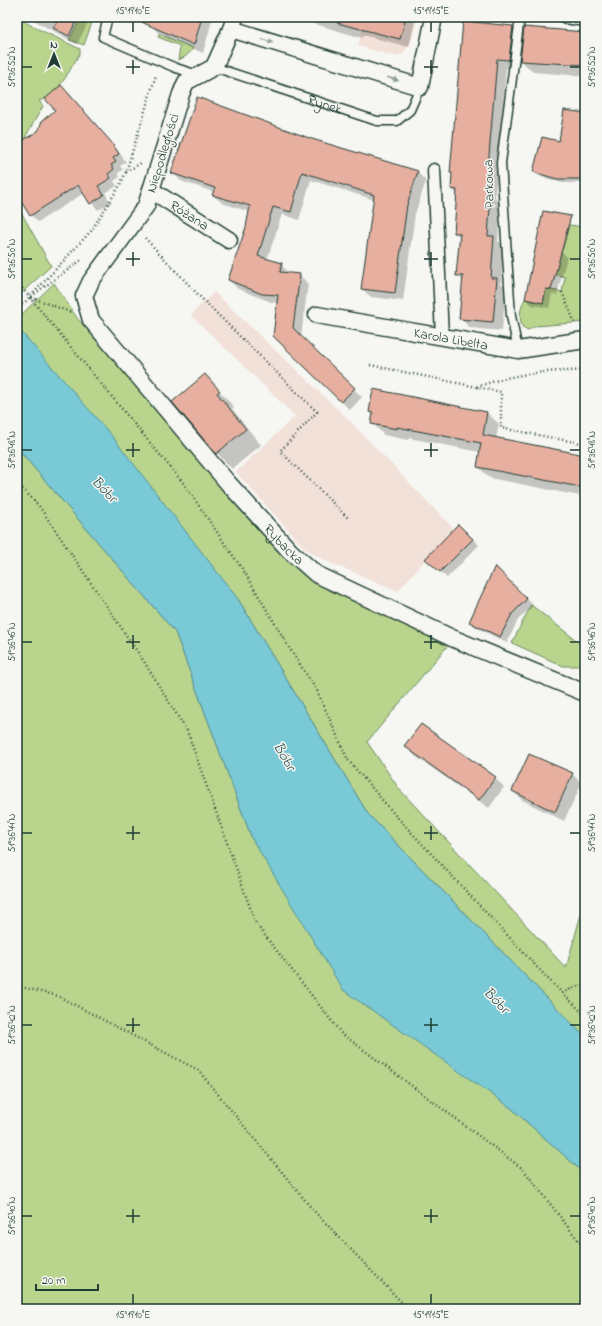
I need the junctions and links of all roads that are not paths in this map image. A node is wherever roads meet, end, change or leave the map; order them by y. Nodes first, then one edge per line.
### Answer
1 (108, 17) edge
2 (434, 17) edge
3 (520, 17) edge
4 (565, 17) edge
5 (585, 20) edge
6 (233, 23) edge
7 (214, 67) junction
8 (198, 75) junction
9 (420, 87) junction
10 (434, 170) dead end
11 (151, 190) junction
12 (229, 240) dead end
13 (91, 281) joint
14 (317, 315) dead end
15 (442, 336) junction
16 (585, 340) edge
17 (518, 350) junction
18 (585, 693) edge

1 - 8 lane
2 - 9 street, Rynek
3 - 17 lane, Parkowa
4 - 5 street
6 - 7 street
6 -> 9 street
7 - 8 street, Niepodległości
7 - 9 lane, Rynek
8 - 11 street, Niepodległości
10 - 15 street
11 - 12 street, Różana
11 - 13 street, Niepodległości
13 - 18 street, Rybacka
14 - 15 street, Karola Libelta
15 - 17 street, Karola Libelta
16 - 17 street, Karola Libelta

